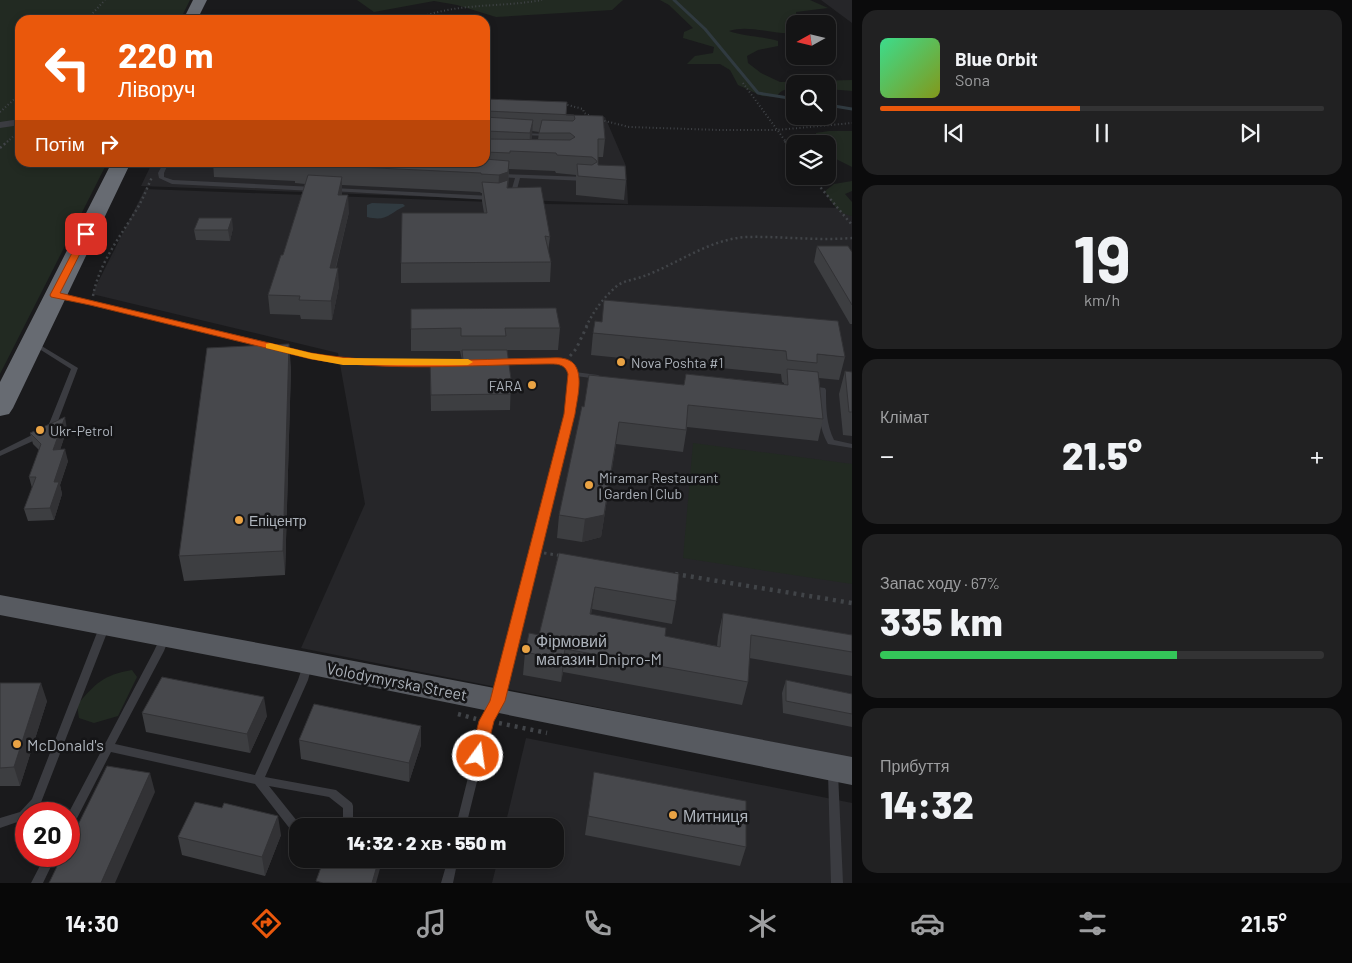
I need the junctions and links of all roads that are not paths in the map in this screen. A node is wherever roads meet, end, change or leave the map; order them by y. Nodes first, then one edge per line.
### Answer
1 (200, 0) edge
2 (192, 15) edge
3 (15, 123) edge
4 (0, 125) edge
5 (519, 134) edge
6 (537, 134) junction
7 (553, 135) edge
8 (535, 141) edge
9 (119, 167) edge
10 (164, 167) edge
11 (489, 175) edge
12 (518, 176) junction
13 (590, 180) edge
14 (506, 196) edge
15 (498, 198) edge
16 (55, 295) junction
17 (32, 342) junction
18 (442, 362) edge
19 (489, 362) edge
20 (574, 374) junction
21 (602, 378) edge
22 (799, 387) edge
23 (0, 408) edge
24 (852, 446) edge
25 (0, 454) edge
26 (0, 605) edge
27 (104, 625) junction
28 (165, 636) junction
29 (307, 663) junction
30 (497, 701) junction
31 (108, 747) junction
32 (842, 769) edge
33 (258, 780) junction
34 (80, 802) edge
35 (348, 818) edge
36 (463, 818) edge
37 (289, 820) edge
38 (0, 823) edge
39 (45, 867) edge
40 (450, 868) edge
41 (37, 883) edge
42 (446, 883) edge
43 (837, 883) edge

1 - 2 highway
3 - 4 street
5 - 6 lane
6 - 7 lane
6 - 8 lane
9 - 16 highway
10 - 15 lane
11 - 12 lane
12 - 13 lane
12 - 14 lane
16 - 17 highway
16 - 18 lane
17 - 23 highway
17 - 25 lane
19 - 20 lane
20 - 21 lane
20 - 30 lane
22 - 24 lane
26 - 27 main road, Volodymyrska Street
27 - 28 main road, Volodymyrska Street
27 - 38 lane
28 - 29 main road, Volodymyrska Street
28 - 31 lane
29 - 30 main road, Volodymyrska Street
29 - 33 lane
30 - 32 main road, Volodymyrska Street
30 - 36 lane
31 - 33 lane
31 - 34 lane
32 - 43 lane
33 - 35 lane
33 - 37 lane
39 - 41 lane
40 - 42 lane

